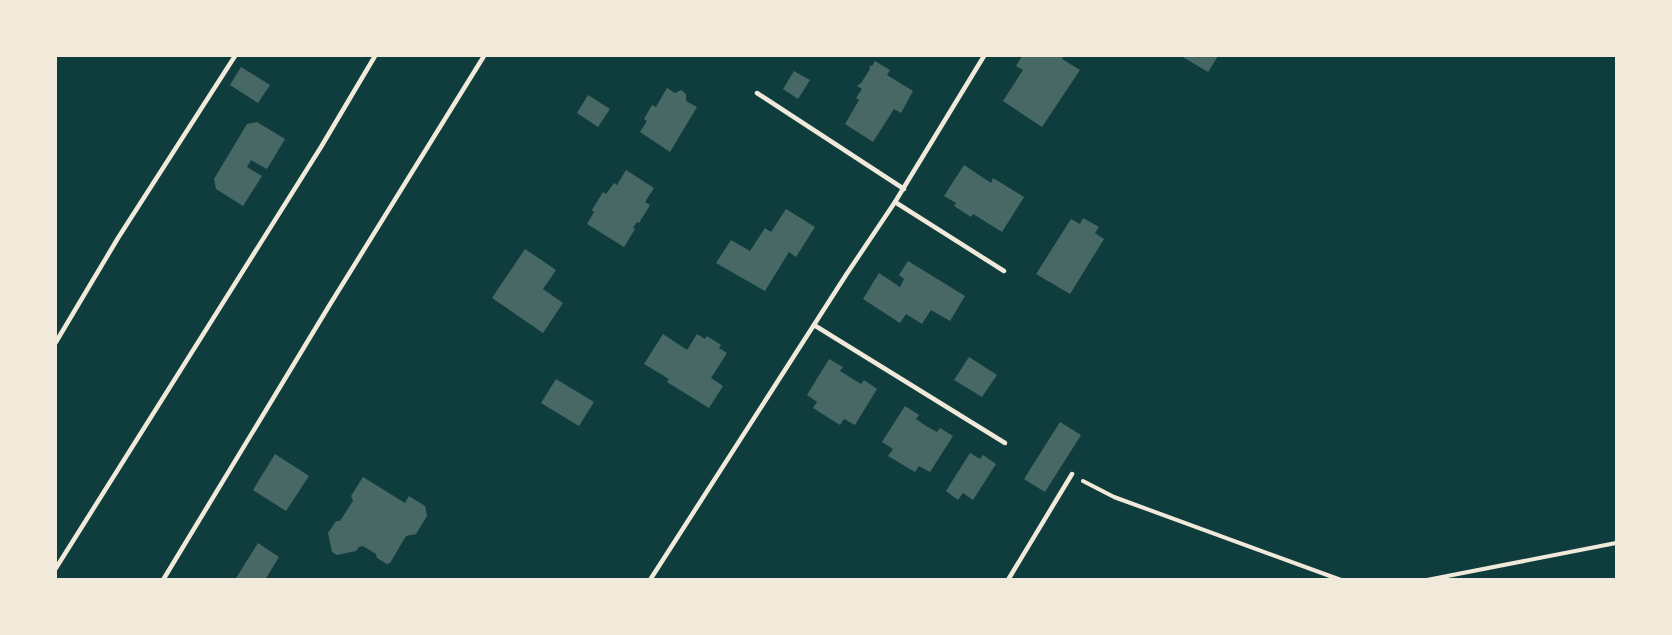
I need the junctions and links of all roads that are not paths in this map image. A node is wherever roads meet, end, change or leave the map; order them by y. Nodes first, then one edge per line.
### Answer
1 (235, 56) edge
2 (375, 56) edge
3 (484, 56) edge
4 (984, 56) edge
5 (757, 93) dead end
6 (904, 189) junction
7 (895, 202) junction
8 (1004, 271) dead end
9 (814, 325) junction
10 (56, 342) edge
11 (1005, 443) dead end
12 (1072, 474) road end
13 (56, 568) edge
14 (164, 579) edge
15 (650, 579) edge
16 (1008, 579) edge

1 - 10 lane
2 - 13 lane
3 - 14 lane
4 - 6 lane
5 - 6 lane
6 - 7 lane
7 - 8 lane
7 - 9 lane
9 - 11 lane
9 - 15 lane
12 - 16 lane

